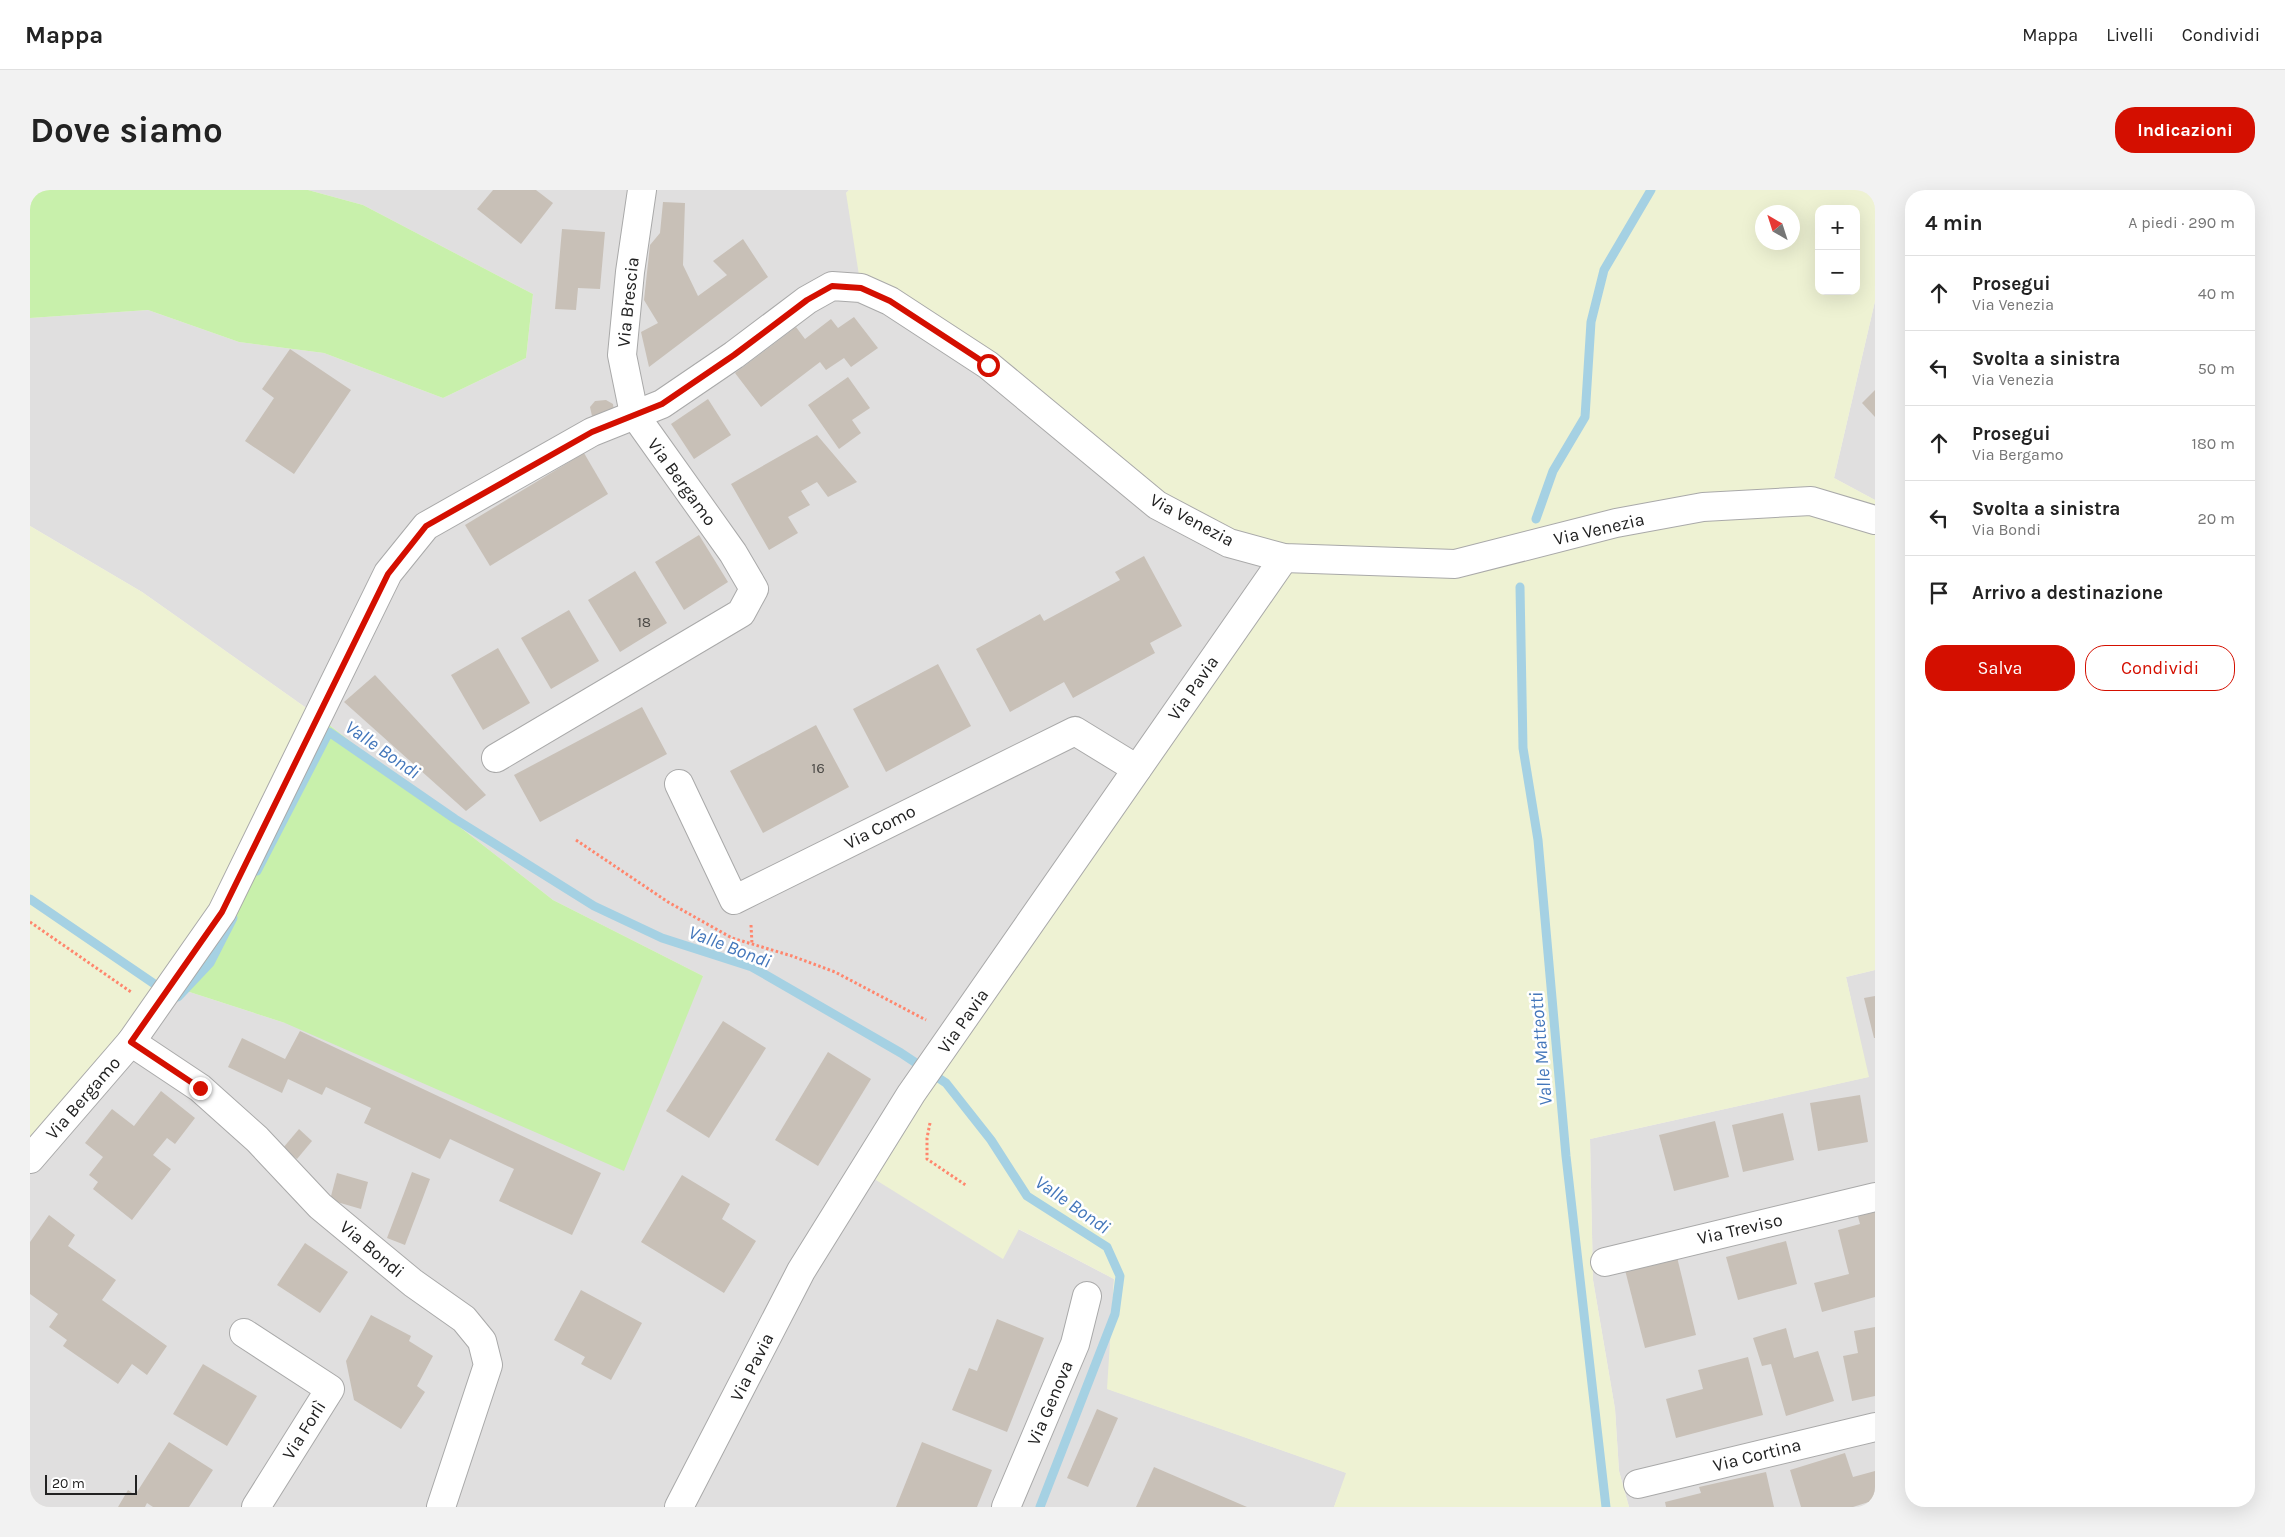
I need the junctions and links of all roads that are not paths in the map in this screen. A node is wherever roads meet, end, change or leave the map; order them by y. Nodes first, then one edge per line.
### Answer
1 (642, 190) edge
2 (634, 414) junction
3 (1875, 520) edge
4 (1284, 558) junction
5 (496, 758) dead end
6 (1137, 769) junction
7 (679, 784) dead end
8 (131, 1042) junction
9 (30, 1159) edge
10 (1875, 1197) edge
11 (1605, 1262) dead end
12 (1087, 1296) dead end
13 (244, 1333) dead end
14 (1875, 1427) edge
15 (1638, 1484) dead end
16 (256, 1507) edge
17 (441, 1507) edge
18 (679, 1507) edge
19 (1006, 1507) edge

1 - 2 street, Via Brescia
2 - 4 street, Via Venezia
2 - 5 street, Via Bergamo
2 - 8 street, Via Bergamo
3 - 4 street, Via Venezia
4 - 6 street, Via Pavia
6 - 7 street, Via Como
6 - 18 street, Via Pavia
8 - 9 street, Via Bergamo
8 - 17 street, Via Bondi
10 - 11 street, Via Treviso
12 - 19 street, Via Genova
13 - 16 street, Via Forlì
14 - 15 street, Via Cortina

